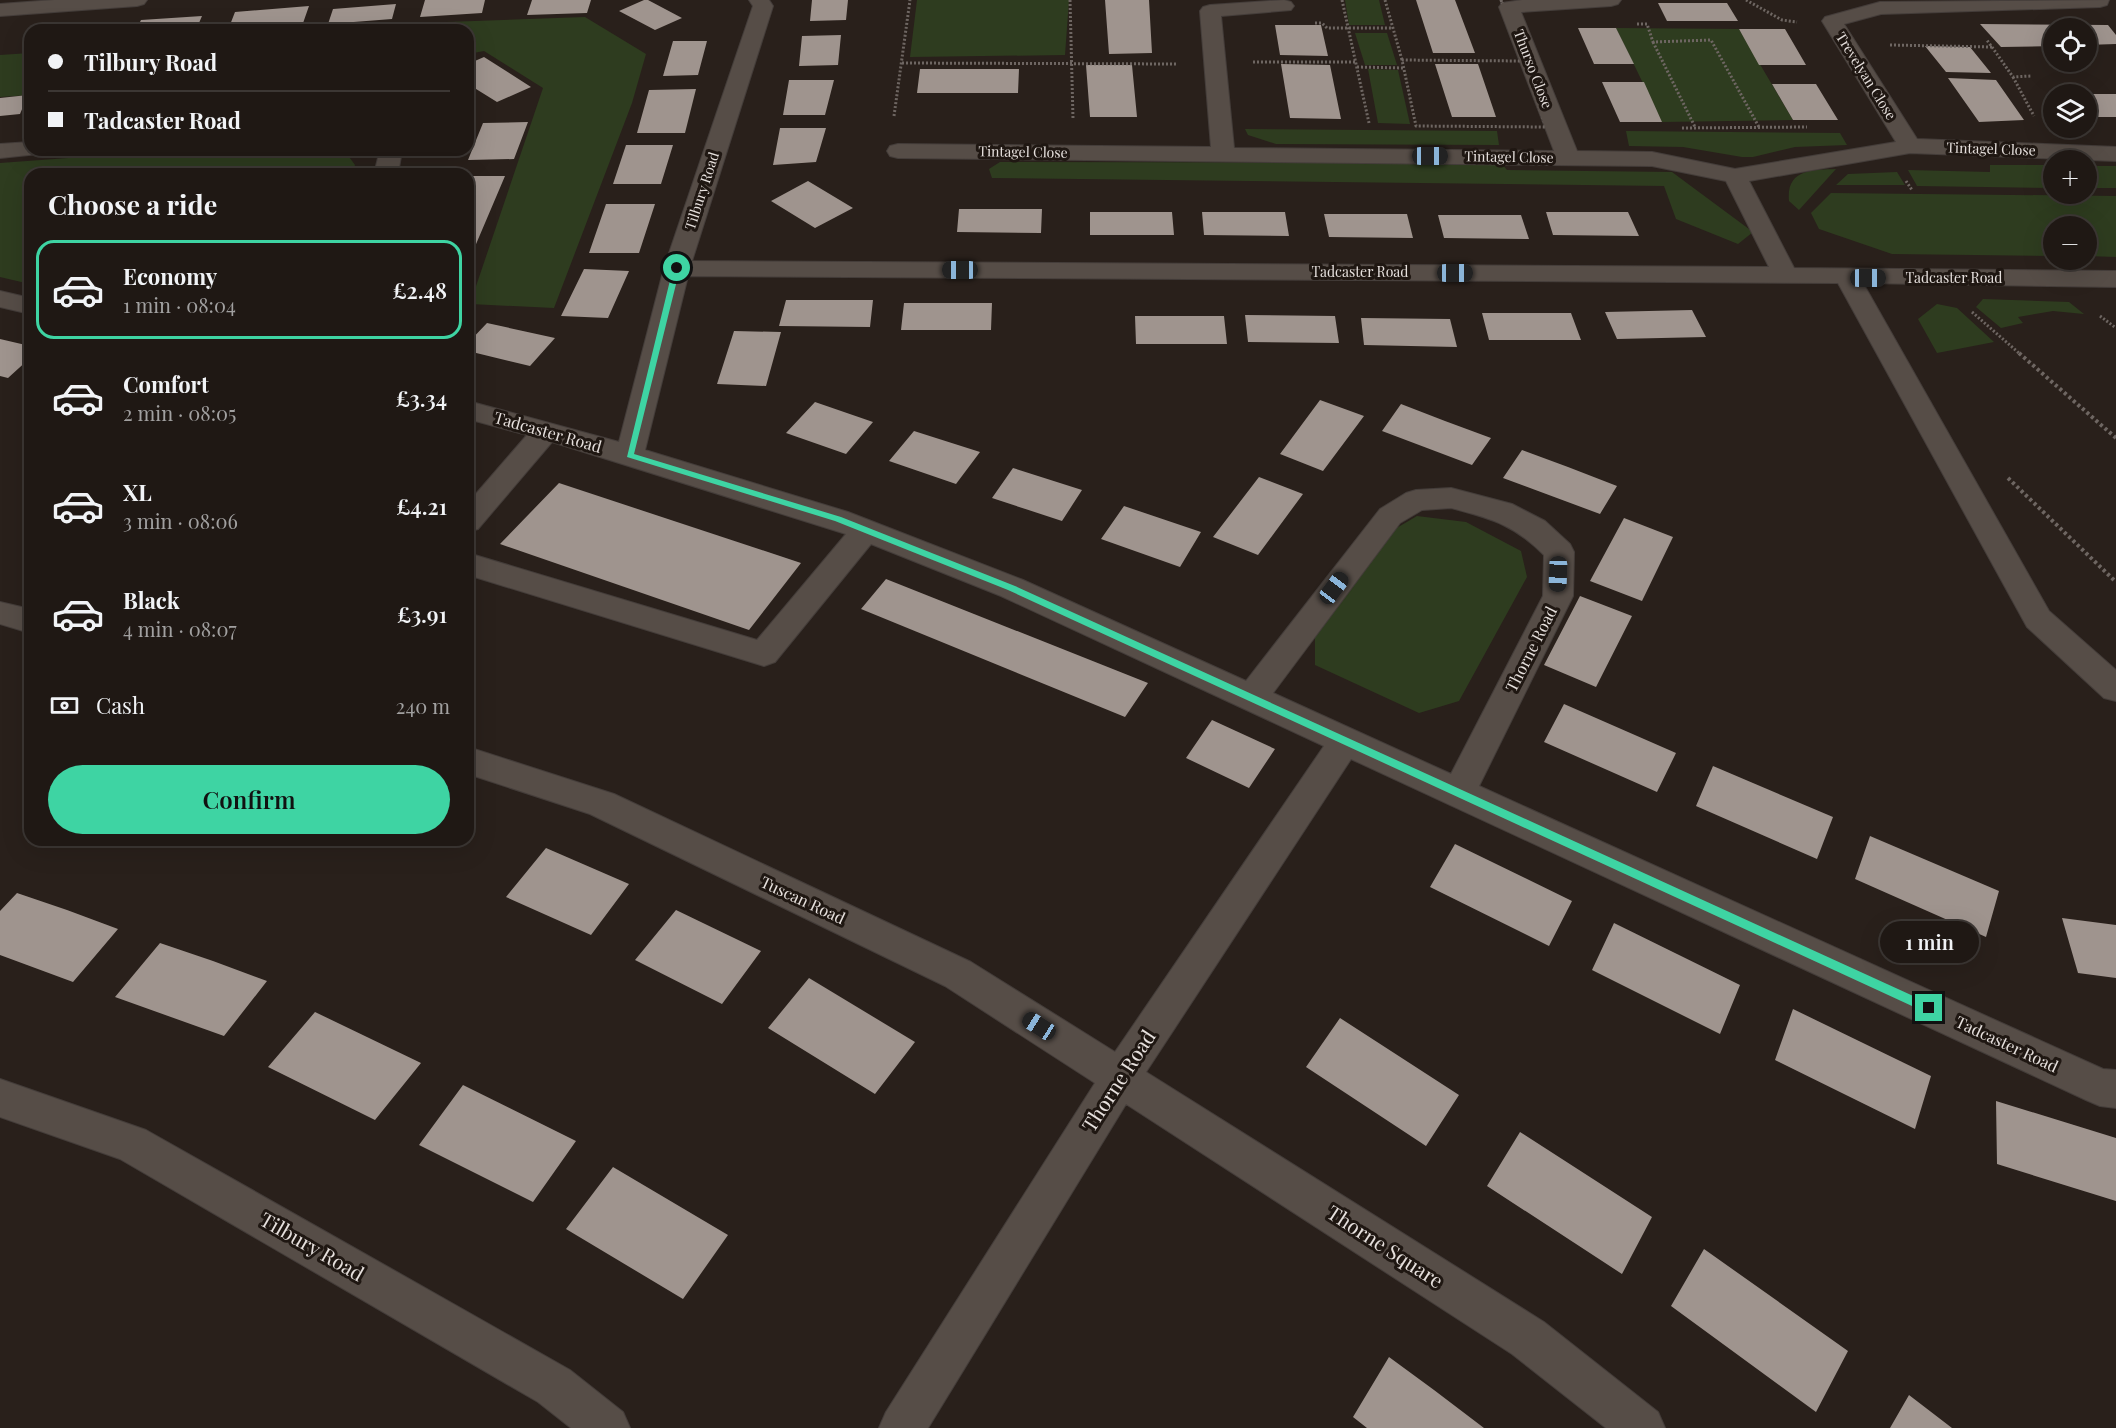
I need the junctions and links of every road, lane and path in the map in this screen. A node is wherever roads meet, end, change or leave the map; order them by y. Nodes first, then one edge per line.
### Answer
1 (137, 0) edge
2 (759, 0) edge
3 (910, 0) edge
4 (1070, 0) edge
5 (1342, 0) edge
6 (1385, 0) edge
7 (1501, 0) edge
8 (1611, 0) edge
9 (1746, 0) edge
10 (2100, 1) edge
11 (1284, 6) dead end
12 (0, 10) edge
13 (1310, 23) dead end
14 (1630, 24) dead end
15 (1806, 24) dead end
16 (1348, 28) junction
17 (1393, 28) junction
18 (1653, 42) junction
19 (1992, 47) dead end
20 (1402, 60) junction
21 (1522, 61) dead end
22 (1071, 62) junction
23 (1245, 62) dead end
24 (1356, 62) junction
25 (902, 63) junction
26 (1187, 64) dead end
27 (1357, 67) junction
28 (1403, 68) junction
29 (2031, 76) dead end
30 (893, 126) dead end
31 (1073, 126) dead end
32 (1370, 127) dead end
33 (1759, 127) junction
34 (1807, 127) dead end
35 (1672, 128) dead end
36 (1695, 128) junction
37 (1910, 146) junction
38 (24, 149) edge
39 (0, 151) edge
40 (898, 151) dead end
41 (1224, 154) junction
42 (2116, 154) edge
43 (1568, 158) junction
44 (1736, 176) junction
45 (677, 268) junction
46 (1785, 275) junction
47 (1847, 277) junction
48 (1933, 278) junction
49 (2116, 279) edge
50 (0, 299) edge
51 (24, 305) edge
52 (474, 412) edge
53 (546, 431) junction
54 (2116, 438) edge
55 (630, 455) junction
56 (1953, 467) junction
57 (474, 515) edge
58 (866, 530) junction
59 (474, 566) edge
60 (2116, 582) edge
61 (0, 613) edge
62 (24, 619) edge
63 (2116, 689) edge
64 (1251, 698) junction
65 (1345, 741) junction
66 (474, 762) edge
67 (1458, 793) junction
68 (1120, 1078) junction
69 (2116, 1089) edge
70 (0, 1098) edge
71 (607, 1428) edge
72 (902, 1428) edge
73 (1642, 1428) edge

1 - 12 street
2 - 45 street, Tilbury Road
3 - 25 path
4 - 22 path
5 - 16 path
6 - 17 path
7 - 28 path
8 - 43 street, Thurso Close
9 - 15 path
10 - 37 street, Trevelyan Close
11 - 41 street
13 - 16 path
14 - 18 path
16 - 17 path
16 - 24 path
17 - 20 path
18 - 33 path
18 - 36 path
19 - 29 path
20 - 21 path
20 - 28 path
22 - 25 path
22 - 26 path
22 - 31 path
23 - 24 path
24 - 27 path
25 - 30 path
27 - 28 path
27 - 32 path
33 - 34 path
33 - 36 path
35 - 36 path
37 - 42 street, Tintagel Close
37 - 44 street, Tintagel Close
38 - 39 street
40 - 41 street, Tintagel Close
41 - 43 street, Tintagel Close
43 - 44 street, Tintagel Close
44 - 46 street
45 - 46 street, Tadcaster Road
45 - 55 street, Tilbury Road
46 - 47 street, Tadcaster Road
47 - 48 street, Tadcaster Road
47 - 56 street
48 - 49 street, Tadcaster Road
48 - 54 path
50 - 51 street
52 - 53 street, Tadcaster Road
53 - 55 street, Tadcaster Road
53 - 57 street
55 - 58 street, Tadcaster Road
56 - 60 path
56 - 63 street
58 - 59 street
58 - 64 street, Tadcaster Road
61 - 62 street
64 - 65 street, Tadcaster Road
64 - 67 street, Thorne Road
65 - 67 street, Tadcaster Road
65 - 68 street, Thorne Road
66 - 68 street, Tuscan Road
67 - 69 street, Tadcaster Road
68 - 72 street, Thorne Road
68 - 73 street, Thorne Square
70 - 71 street, Tilbury Road

